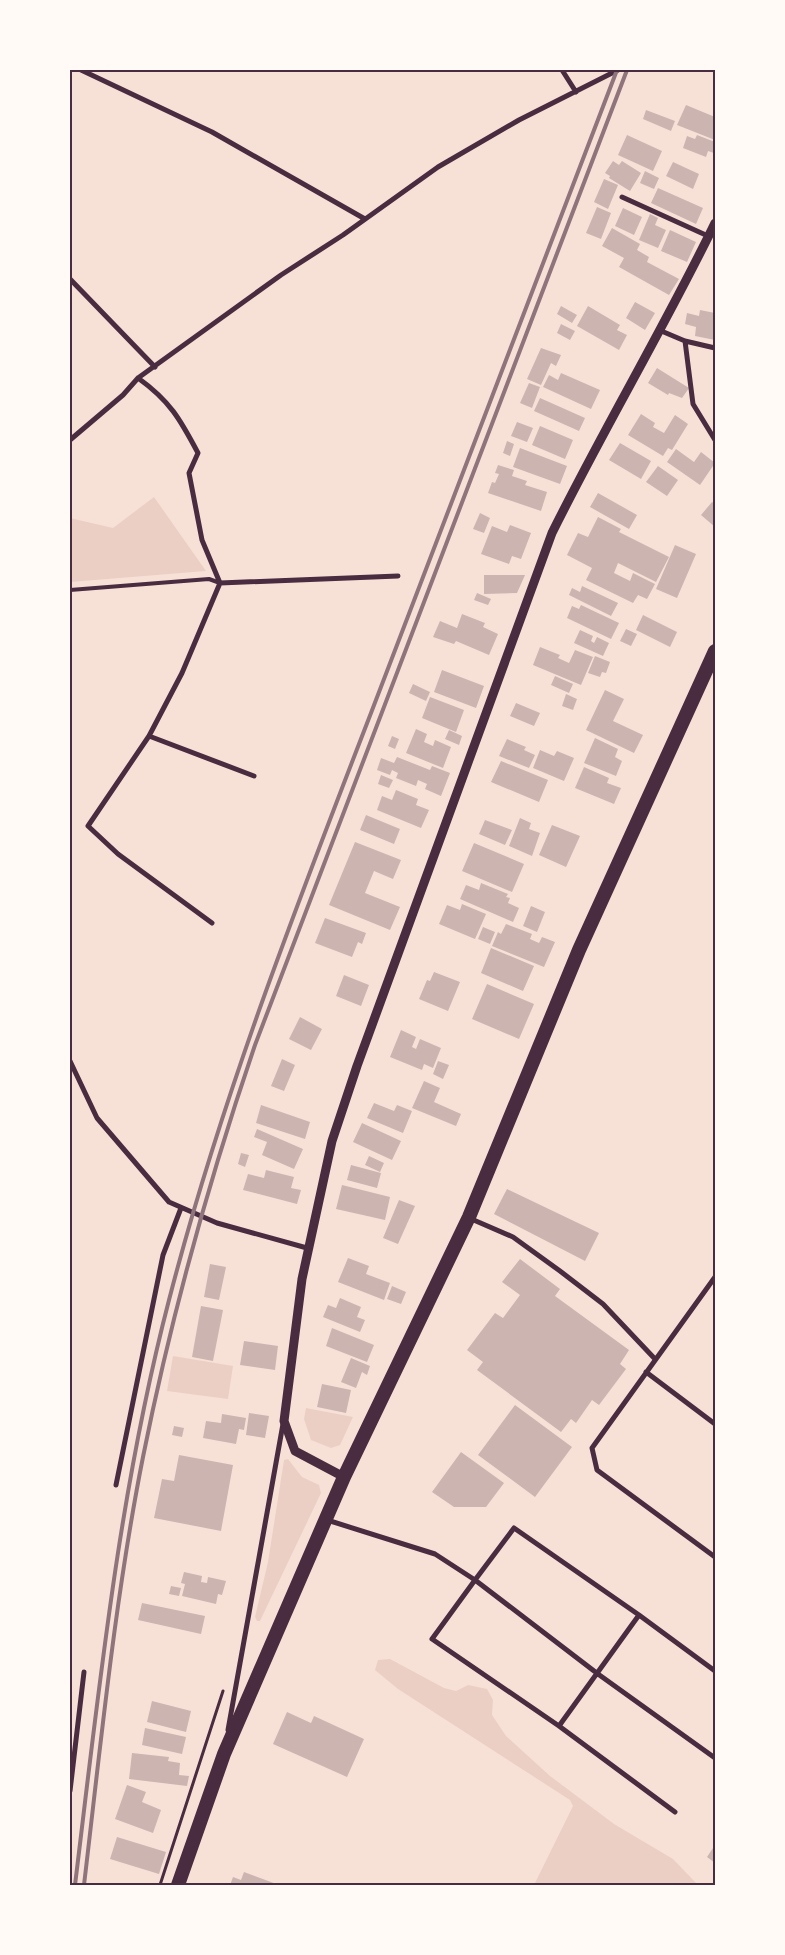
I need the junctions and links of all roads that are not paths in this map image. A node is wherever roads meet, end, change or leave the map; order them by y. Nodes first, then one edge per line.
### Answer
1 (81, 70) edge
2 (562, 70) edge
3 (618, 70) edge
4 (576, 92) junction
5 (622, 197) dead end
6 (365, 219) junction
7 (715, 222) edge
8 (708, 236) junction
9 (70, 279) edge
10 (660, 330) junction
11 (685, 341) junction
12 (715, 348) edge
13 (155, 367) junction
14 (138, 378) junction
15 (70, 440) edge
16 (715, 440) edge
17 (398, 576) dead end
18 (220, 583) junction
19 (70, 590) edge
20 (715, 651) edge
21 (150, 736) junction
22 (254, 776) dead end
23 (212, 923) dead end
24 (70, 1061) edge
25 (181, 1208) junction
26 (469, 1217) junction
27 (307, 1248) junction
28 (715, 1277) edge
29 (709, 1286) junction
30 (715, 1290) edge
31 (655, 1359) junction
32 (646, 1372) junction
33 (284, 1421) junction
34 (715, 1424) edge
35 (344, 1477) junction
36 (116, 1485) dead end
37 (326, 1519) junction
38 (715, 1557) edge
39 (475, 1580) junction
40 (639, 1615) junction
41 (715, 1671) edge
42 (84, 1672) dead end
43 (598, 1674) junction
44 (559, 1726) junction
45 (224, 1754) junction
46 (715, 1758) edge
47 (70, 1791) edge
48 (675, 1812) dead end
49 (178, 1885) edge

1 - 6 street
2 - 4 street
3 - 4 street
4 - 6 street
5 - 8 street
6 - 13 street
7 - 8 street
8 - 10 street
9 - 13 street
10 - 11 street
10 - 27 street
11 - 12 street
11 - 16 street
13 - 14 street
14 - 15 street
14 - 18 street
17 - 18 street
18 - 19 lane
18 - 21 street
20 - 26 highway
21 - 22 street
21 - 23 street
24 - 25 street
25 - 27 street
25 - 36 street
26 - 31 street
26 - 35 highway
27 - 33 street
28 - 29 street
29 - 30 street
29 - 31 street
31 - 32 street
32 - 34 street
32 - 38 street
33 - 35 street
33 - 45 street
35 - 37 highway
37 - 39 street
37 - 45 highway
39 - 40 street
39 - 43 street
39 - 44 street
40 - 41 street
40 - 43 street
42 - 47 street
43 - 44 street
43 - 46 street
44 - 48 street
45 - 49 highway

